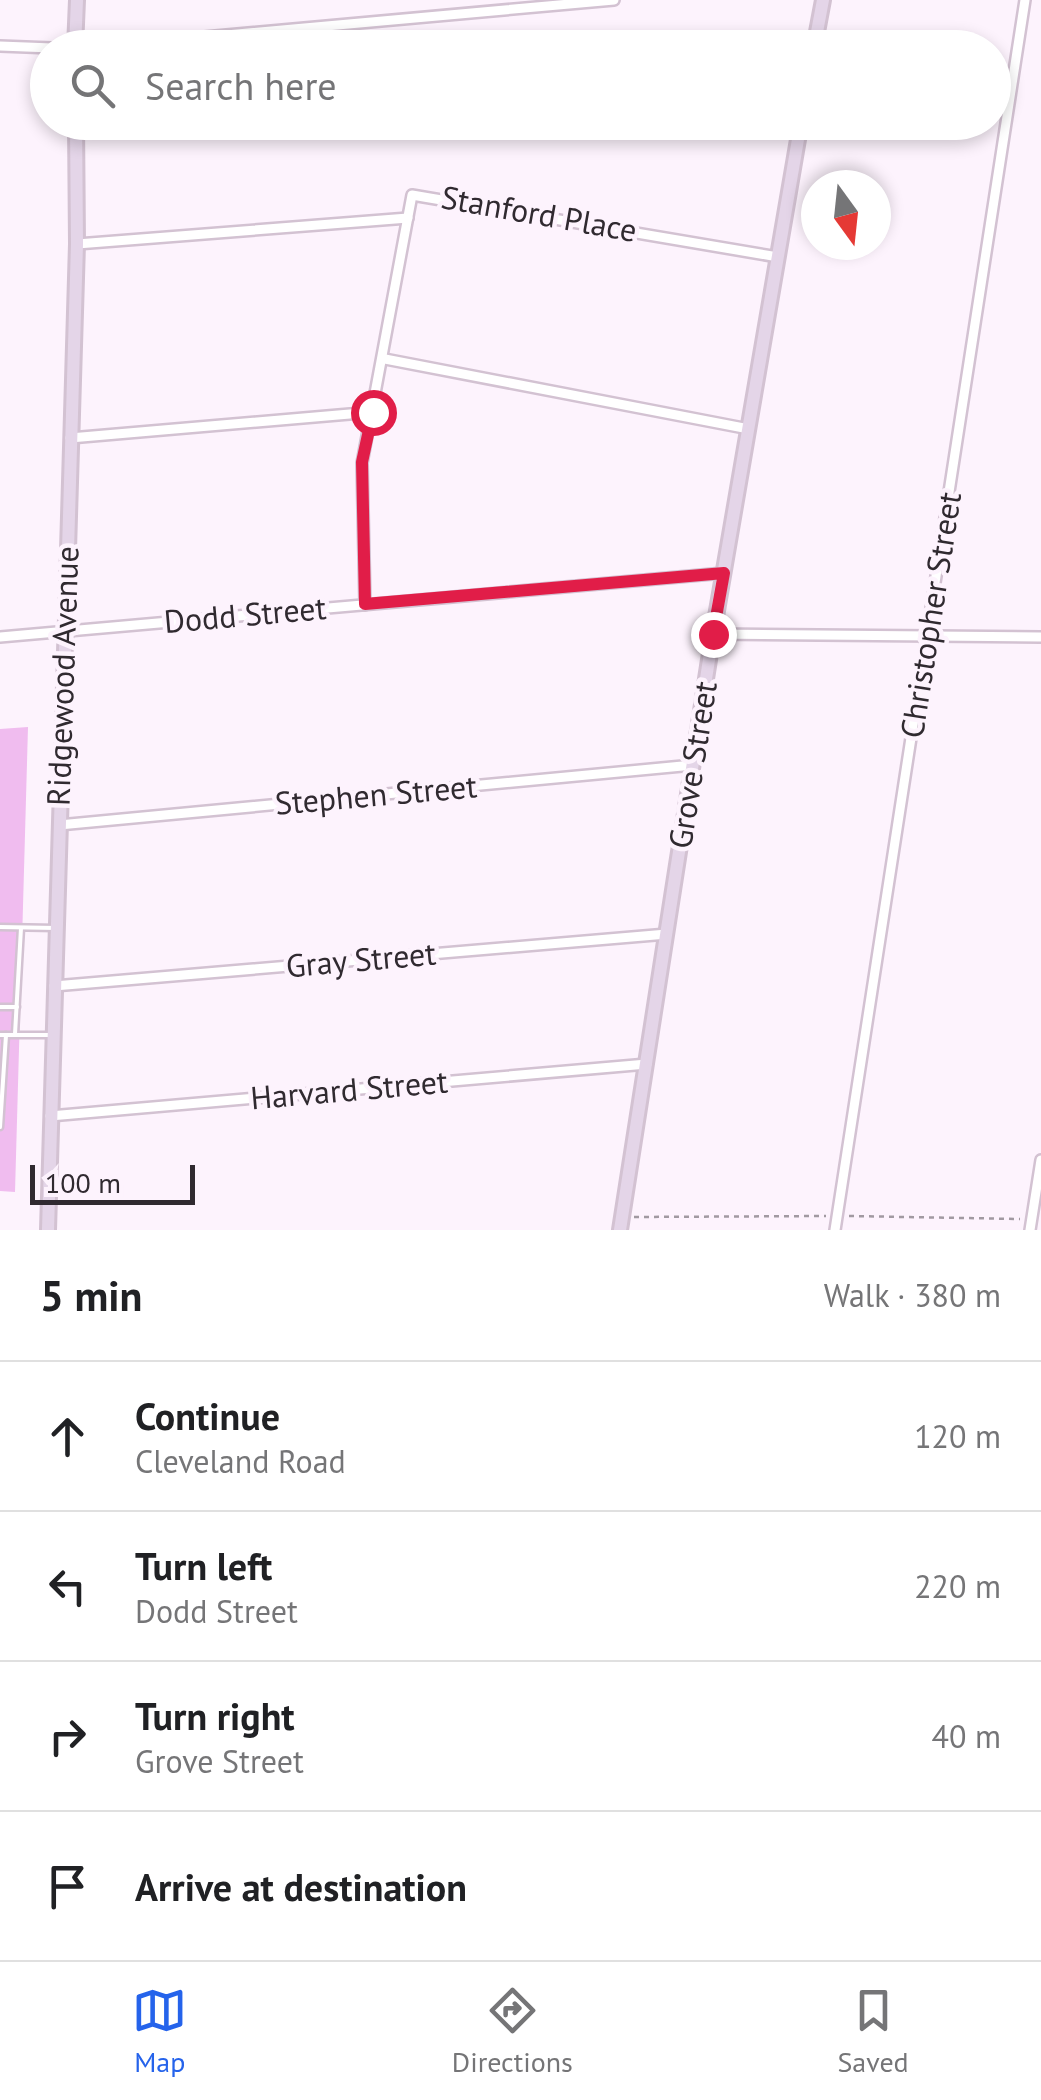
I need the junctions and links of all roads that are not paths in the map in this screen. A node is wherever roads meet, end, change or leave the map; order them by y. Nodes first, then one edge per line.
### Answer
1 (77, 0) edge
2 (614, 0) edge
3 (822, 0) edge
4 (1024, 0) edge
5 (76, 30) edge
6 (282, 30) edge
7 (817, 30) edge
8 (0, 46) edge
9 (30, 47) edge
10 (1011, 85) edge
11 (76, 140) edge
12 (799, 140) edge
13 (1003, 140) edge
14 (408, 218) junction
15 (77, 244) junction
16 (778, 256) junction
17 (385, 360) junction
18 (373, 412) junction
19 (748, 429) junction
20 (70, 438) junction
21 (724, 573) junction
22 (365, 604) junction
23 (64, 631) junction
24 (713, 634) junction
25 (927, 636) junction
26 (0, 637) edge
27 (1041, 637) edge
28 (693, 765) junction
29 (58, 825) junction
30 (0, 927) edge
31 (21, 928) junction
32 (56, 928) junction
33 (668, 934) junction
34 (54, 986) junction
35 (0, 1007) edge
36 (16, 1007) junction
37 (15, 1034) junction
38 (3, 1035) edge
39 (52, 1035) junction
40 (648, 1064) junction
41 (50, 1116) junction
42 (0, 1127) edge
43 (1041, 1160) edge
44 (48, 1230) edge
45 (620, 1230) edge
46 (835, 1230) edge
47 (1030, 1230) edge

1 - 5 main road
2 - 6 street
3 - 7 main road
4 - 10 street, Christopher Street
8 - 9 street
11 - 15 main road, Ridgewood Avenue
12 - 16 main road, Grove Street
13 - 25 street, Christopher Street
14 - 15 street, Stanford Place
14 - 16 street, Stanford Place
14 - 17 street
15 - 20 main road, Ridgewood Avenue
16 - 19 main road, Grove Street
17 - 18 street
17 - 19 street
18 - 20 street
18 - 22 street
19 - 21 main road, Grove Street
20 - 23 main road, Ridgewood Avenue
21 - 22 street, Dodd Street
21 - 24 main road, Grove Street
22 - 23 street, Dodd Street
23 - 26 street, Dodd Street
23 - 29 main road, Ridgewood Avenue
24 - 25 street
24 - 28 main road, Grove Street
25 - 27 street
25 - 46 street, Christopher Street
28 - 29 street, Stephen Street
28 - 33 main road, Grove Street
29 - 32 main road, Ridgewood Avenue
30 - 31 lane
31 - 32 lane
31 - 36 lane
32 - 34 main road, Ridgewood Avenue
33 - 34 street, Gray Street
33 - 40 main road, Grove Street
34 - 39 main road, Ridgewood Avenue
35 - 36 lane
36 - 37 lane
37 - 38 lane
37 - 39 lane
38 - 42 lane
39 - 41 main road, Ridgewood Avenue
40 - 41 street, Harvard Street
40 - 45 main road, Grove Street
41 - 44 main road, Ridgewood Avenue
43 - 47 street

